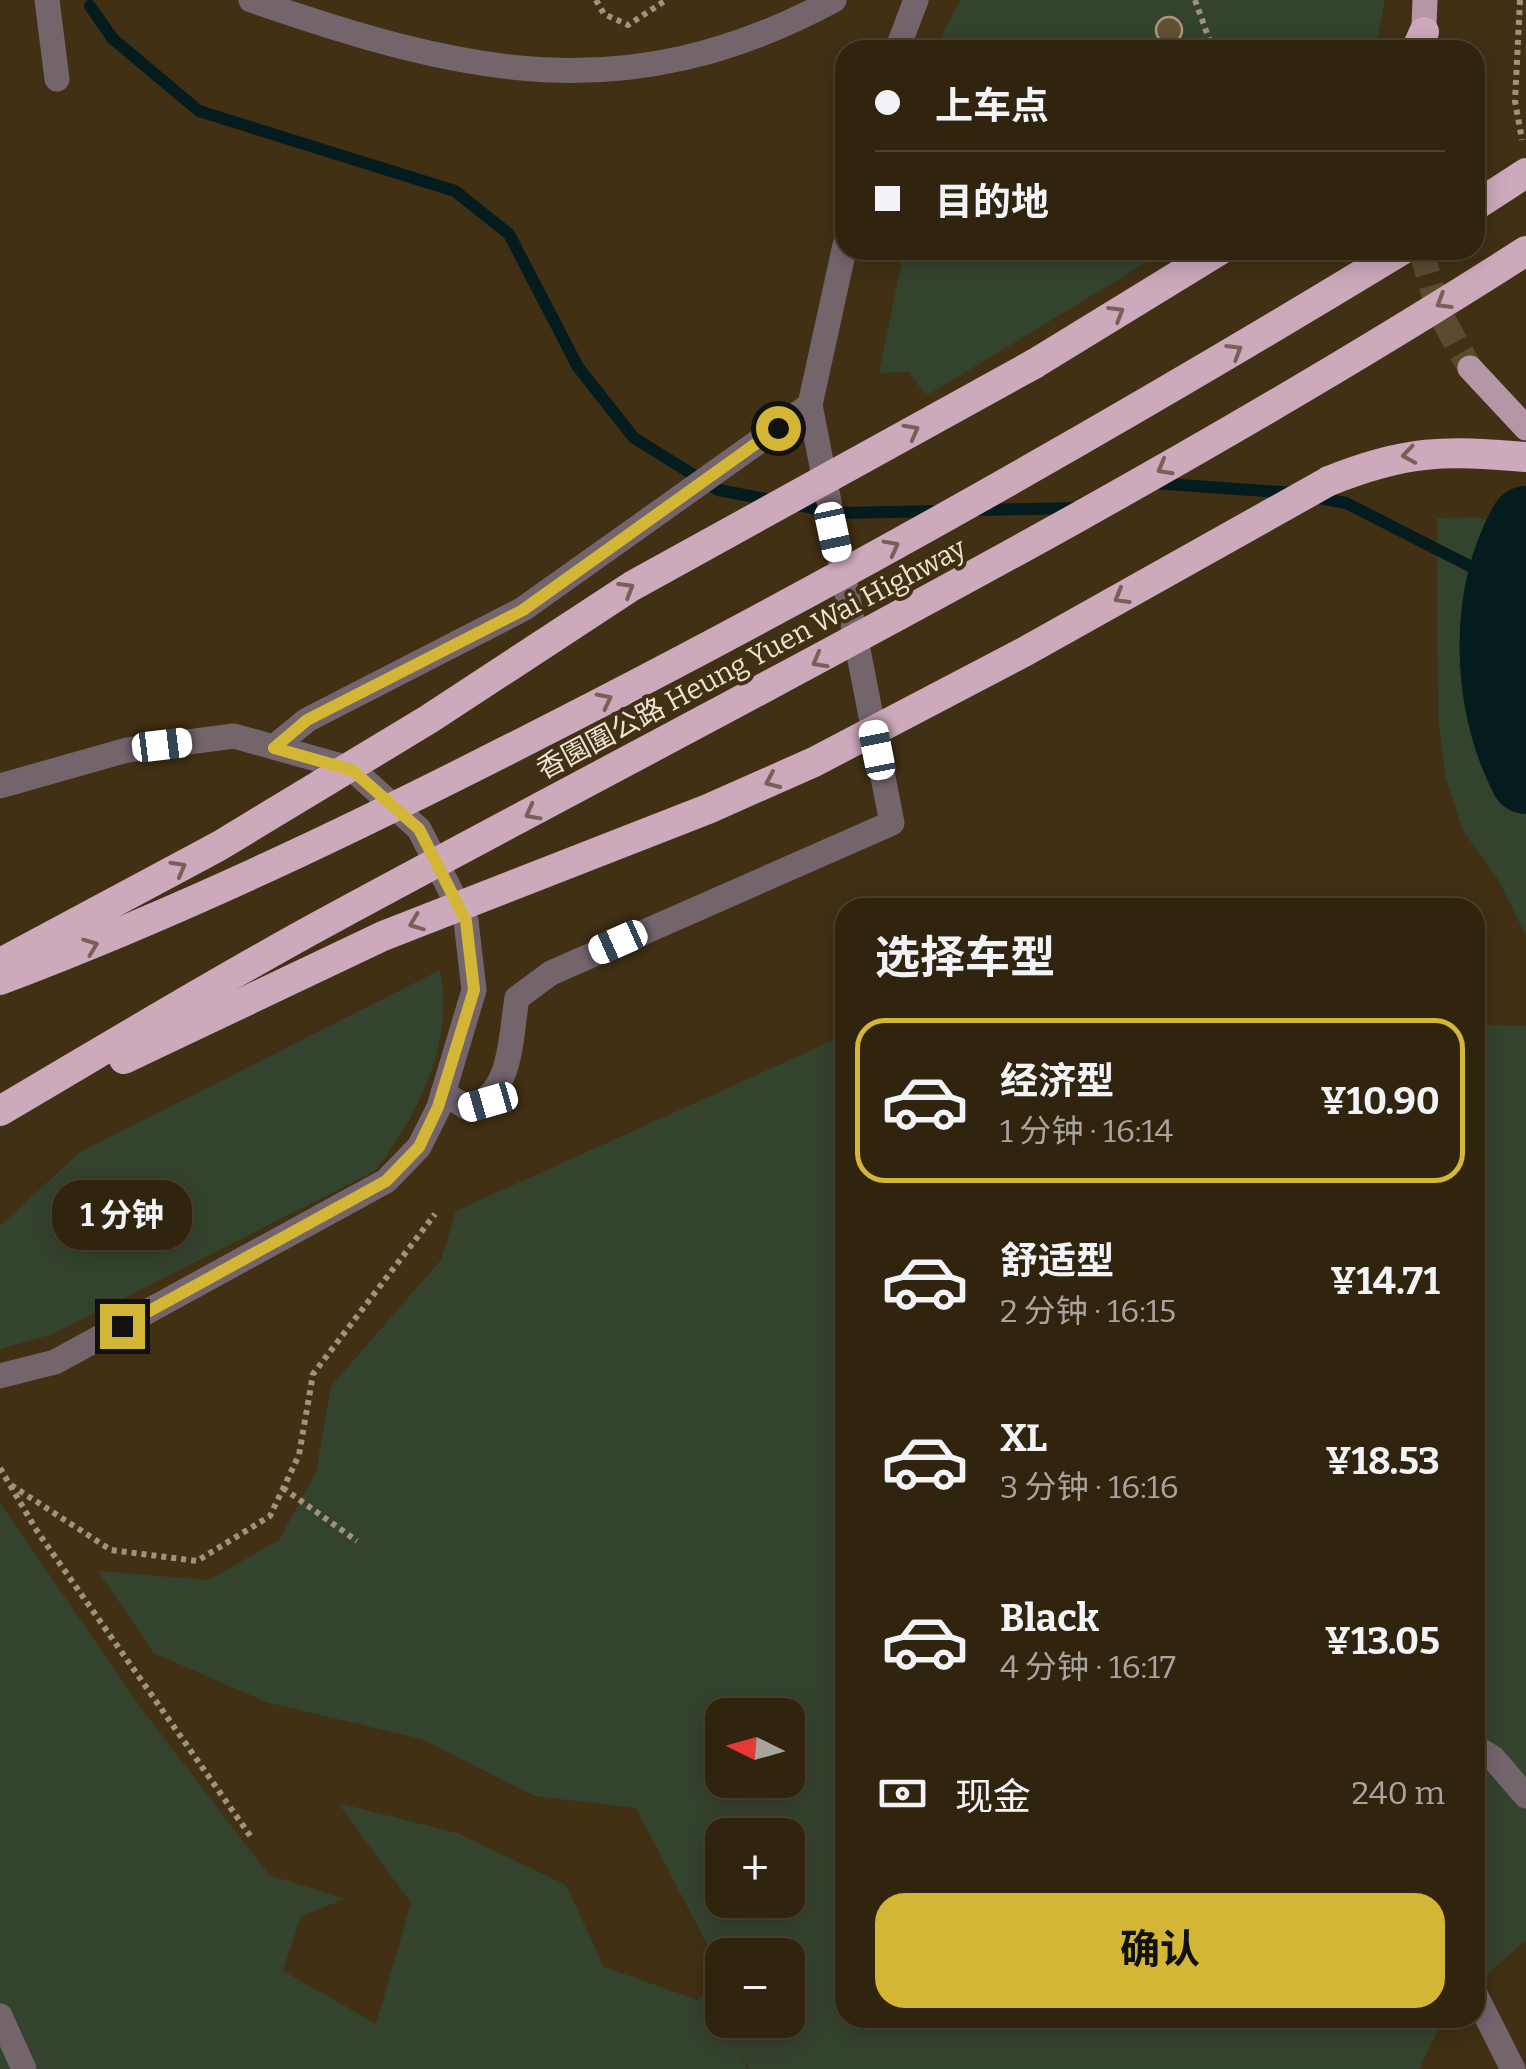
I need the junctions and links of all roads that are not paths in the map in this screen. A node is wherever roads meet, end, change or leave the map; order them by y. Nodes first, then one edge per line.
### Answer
1 (47, 0) edge
2 (251, 0) edge
3 (834, 0) edge
4 (916, 0) edge
5 (1426, 0) edge
6 (900, 40) edge
7 (1421, 40) edge
8 (57, 79) dead end
9 (1526, 173) edge
10 (1485, 200) edge
11 (1526, 250) edge
12 (842, 260) edge
13 (1204, 260) edge
14 (1385, 260) edge
15 (1470, 368) tunnel mouth
16 (810, 405) junction
17 (1516, 419) edge
18 (1526, 457) edge
19 (274, 748) junction
20 (0, 786) edge
21 (0, 962) edge
22 (0, 980) edge
23 (442, 1093) junction
24 (0, 1111) edge
25 (0, 1120) edge
26 (0, 1376) edge
27 (1485, 1754) edge
28 (1526, 1796) edge
29 (1485, 2014) edge
30 (0, 2016) edge
31 (24, 2069) edge
32 (1513, 2069) edge

1 - 8 street
2 - 3 street
4 - 6 street
5 - 7 main road
9 - 10 highway
11 -> 24 highway, 香園圍公路 Heung Yuen Wai Highway, bridge
12 - 16 street
21 -> 13 highway, bridge
22 -> 14 highway, 香園圍公路 Heung Yuen Wai Highway, bridge
15 - 17 main road
16 - 19 street
16 - 23 street
18 -> 25 highway, bridge
19 - 20 street
19 - 23 street
23 - 26 street
27 - 28 street
29 - 32 street
30 - 31 street

